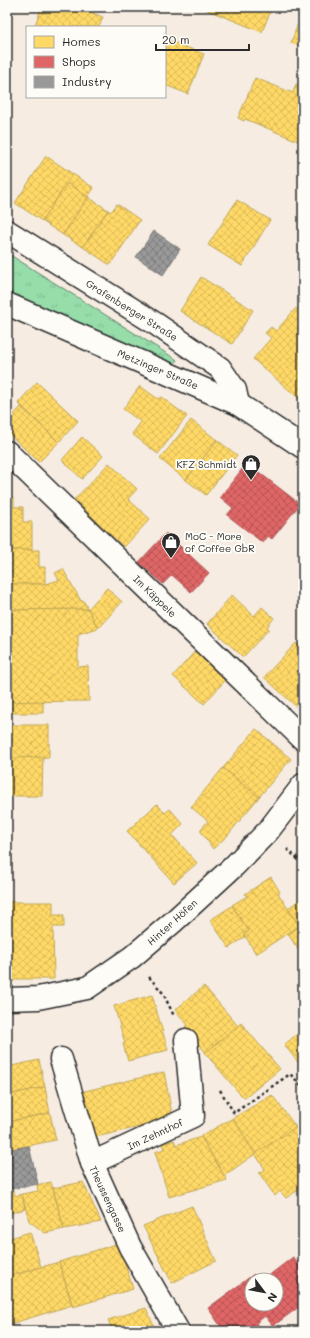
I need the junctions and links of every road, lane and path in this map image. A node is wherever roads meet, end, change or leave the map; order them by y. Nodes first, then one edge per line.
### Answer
1 (7, 231) edge
2 (7, 304) edge
3 (238, 404) junction
4 (303, 447) edge
5 (7, 452) edge
6 (303, 739) edge
7 (303, 785) edge
8 (7, 999) edge
9 (186, 1040) dead end
10 (61, 1059) dead end
11 (92, 1163) junction
12 (178, 1331) edge

1 - 3 street, Grafenberger Straße
2 - 3 street, Metzinger Straße
3 - 4 street, Metzinger Straße
5 - 6 street, Im Käppele
7 - 8 street, Hinter Höfen
9 - 11 street, Im Zehnthof
10 - 11 street, Theussengasse
11 - 12 street, Theussengasse

